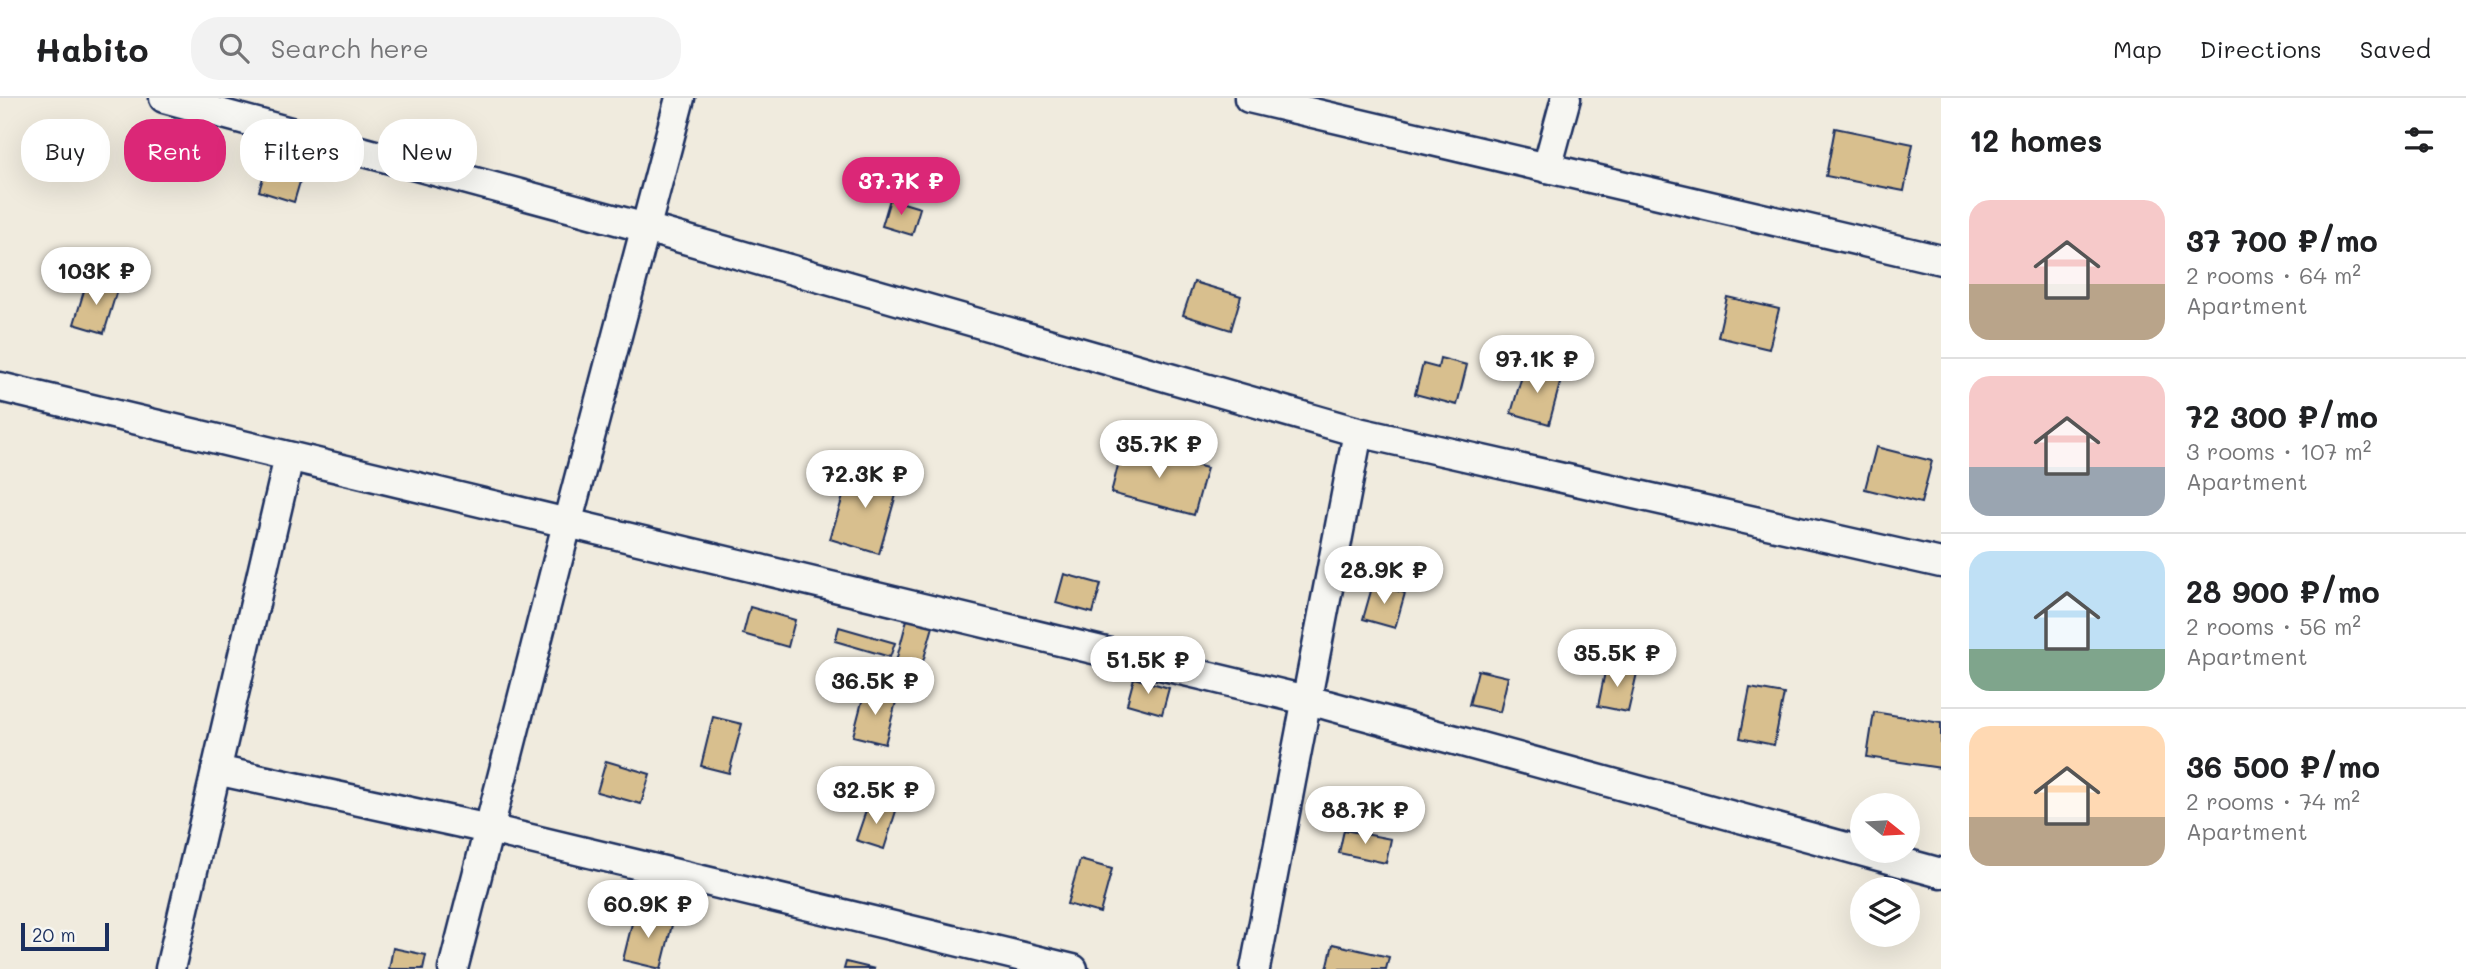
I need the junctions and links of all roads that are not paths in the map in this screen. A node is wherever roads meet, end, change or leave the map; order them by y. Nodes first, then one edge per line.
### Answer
1 (164, 98) edge
2 (680, 98) edge
3 (1249, 98) edge
4 (1566, 98) edge
5 (1547, 168) junction
6 (646, 228) junction
7 (1941, 261) edge
8 (0, 387) edge
9 (1358, 432) junction
10 (289, 457) junction
11 (567, 523) junction
12 (1941, 563) edge
13 (1306, 700) junction
14 (216, 770) junction
15 (489, 829) junction
16 (1941, 873) edge
17 (170, 969) edge
18 (453, 969) edge
19 (1073, 969) edge
20 (1255, 969) edge

1 - 6 street
2 - 6 street
3 - 5 street
4 - 5 street
5 - 7 street
6 - 9 street
6 - 11 street
8 - 10 street
9 - 12 street
9 - 13 street
10 - 11 street
10 - 14 street
11 - 13 street
11 - 15 street
13 - 16 street
13 - 20 street
14 - 15 street
14 - 17 street
15 - 18 street
15 - 19 street

